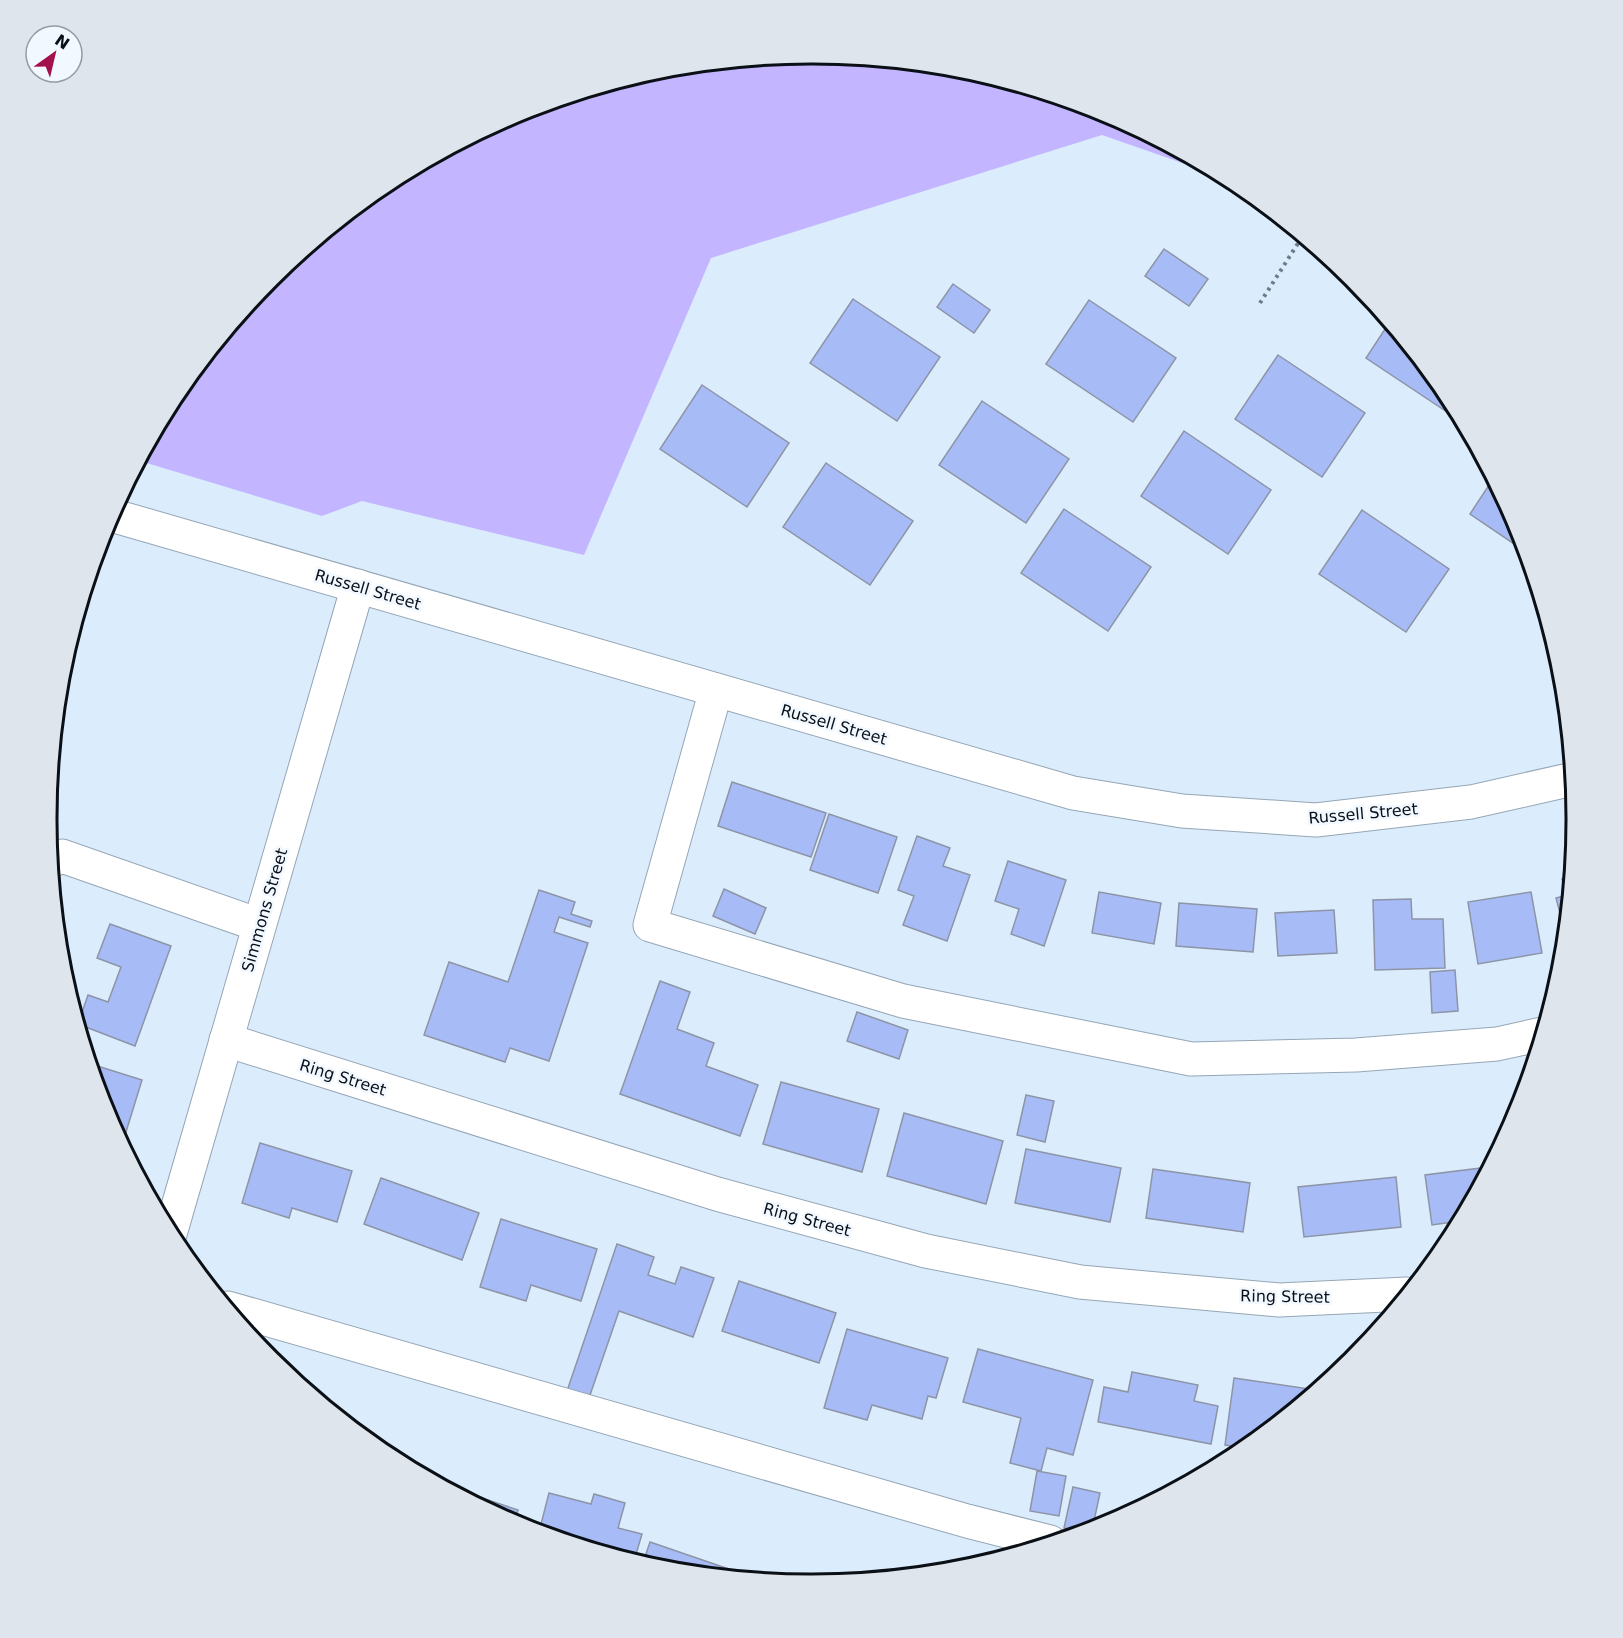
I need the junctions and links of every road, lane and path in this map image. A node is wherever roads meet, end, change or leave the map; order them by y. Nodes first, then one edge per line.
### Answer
1 (1298, 243) edge
2 (1260, 303) dead end
3 (120, 518) edge
4 (358, 586) junction
5 (716, 690) junction
6 (1564, 781) edge
7 (59, 858) edge
8 (260, 925) junction
9 (1534, 1036) edge
10 (226, 1040) junction
11 (174, 1221) edge
12 (1397, 1294) edge
13 (240, 1312) edge
14 (1036, 1539) edge

1 - 2 path
3 - 4 street, Russell Street
4 - 5 street, Russell Street
4 - 8 street, Simmons Street
5 - 6 street, Russell Street
5 - 9 street
7 - 8 street
8 - 10 street, Simmons Street
10 - 11 street, Simmons Street
10 - 12 street, Ring Street
13 - 14 street

